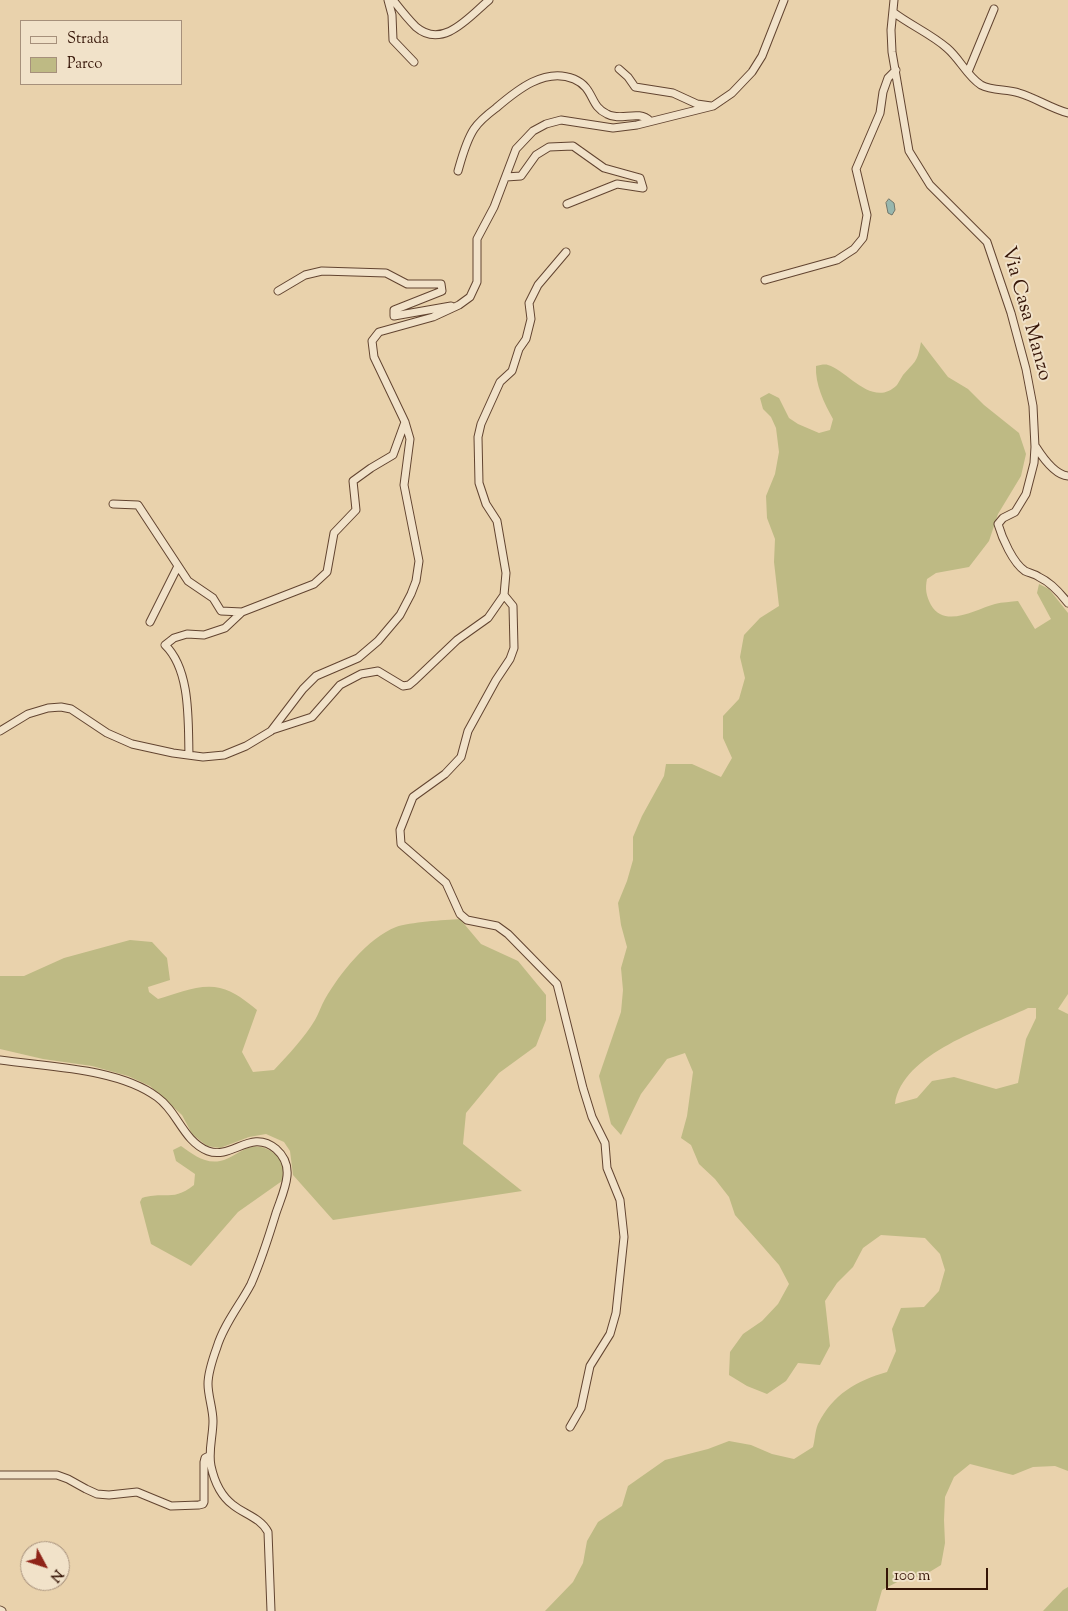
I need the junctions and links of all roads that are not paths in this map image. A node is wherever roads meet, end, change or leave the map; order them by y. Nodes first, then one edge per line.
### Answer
1 (388, 0) edge
2 (393, 0) edge
3 (489, 0) edge
4 (784, 0) edge
5 (894, 0) edge
6 (994, 9) dead end
7 (893, 12) junction
8 (414, 62) dead end
9 (619, 69) dead end
10 (896, 70) junction
11 (968, 72) junction
12 (714, 106) junction
13 (1068, 113) edge
14 (650, 121) junction
15 (458, 172) dead end
16 (506, 177) junction
17 (567, 204) dead end
18 (566, 252) dead end
19 (765, 280) dead end
20 (278, 291) dead end
21 (459, 305) junction
22 (406, 422) junction
23 (1035, 447) junction
24 (1068, 476) edge
25 (113, 504) dead end
26 (178, 566) junction
27 (504, 595) junction
28 (1068, 603) edge
29 (242, 612) junction
30 (150, 622) dead end
31 (271, 730) junction
32 (0, 731) edge
33 (189, 755) junction
34 (0, 1060) edge
35 (570, 1426) dead end
36 (209, 1456) junction
37 (0, 1475) edge
38 (271, 1611) edge

1 - 8 street
2 - 3 street
4 - 12 street
5 - 7 street, Via Casa Manzo
6 - 11 street
7 - 10 street, Via Casa Manzo
7 - 11 street
9 - 12 street
10 - 19 street
10 - 23 street, Via Casa Manzo
11 - 13 street
12 - 14 street
14 - 15 street
14 - 16 street
16 - 17 street
16 - 21 street
18 - 27 street
20 - 21 street
21 - 22 street
22 - 29 street
22 - 31 street
23 - 24 street
23 - 28 street, Via Casa Manzo
25 - 26 street
26 - 29 street
26 - 30 street
27 - 31 street
27 - 35 street
29 - 33 street
31 - 33 street
32 - 33 street
34 - 36 street
36 - 37 street
36 - 38 street

